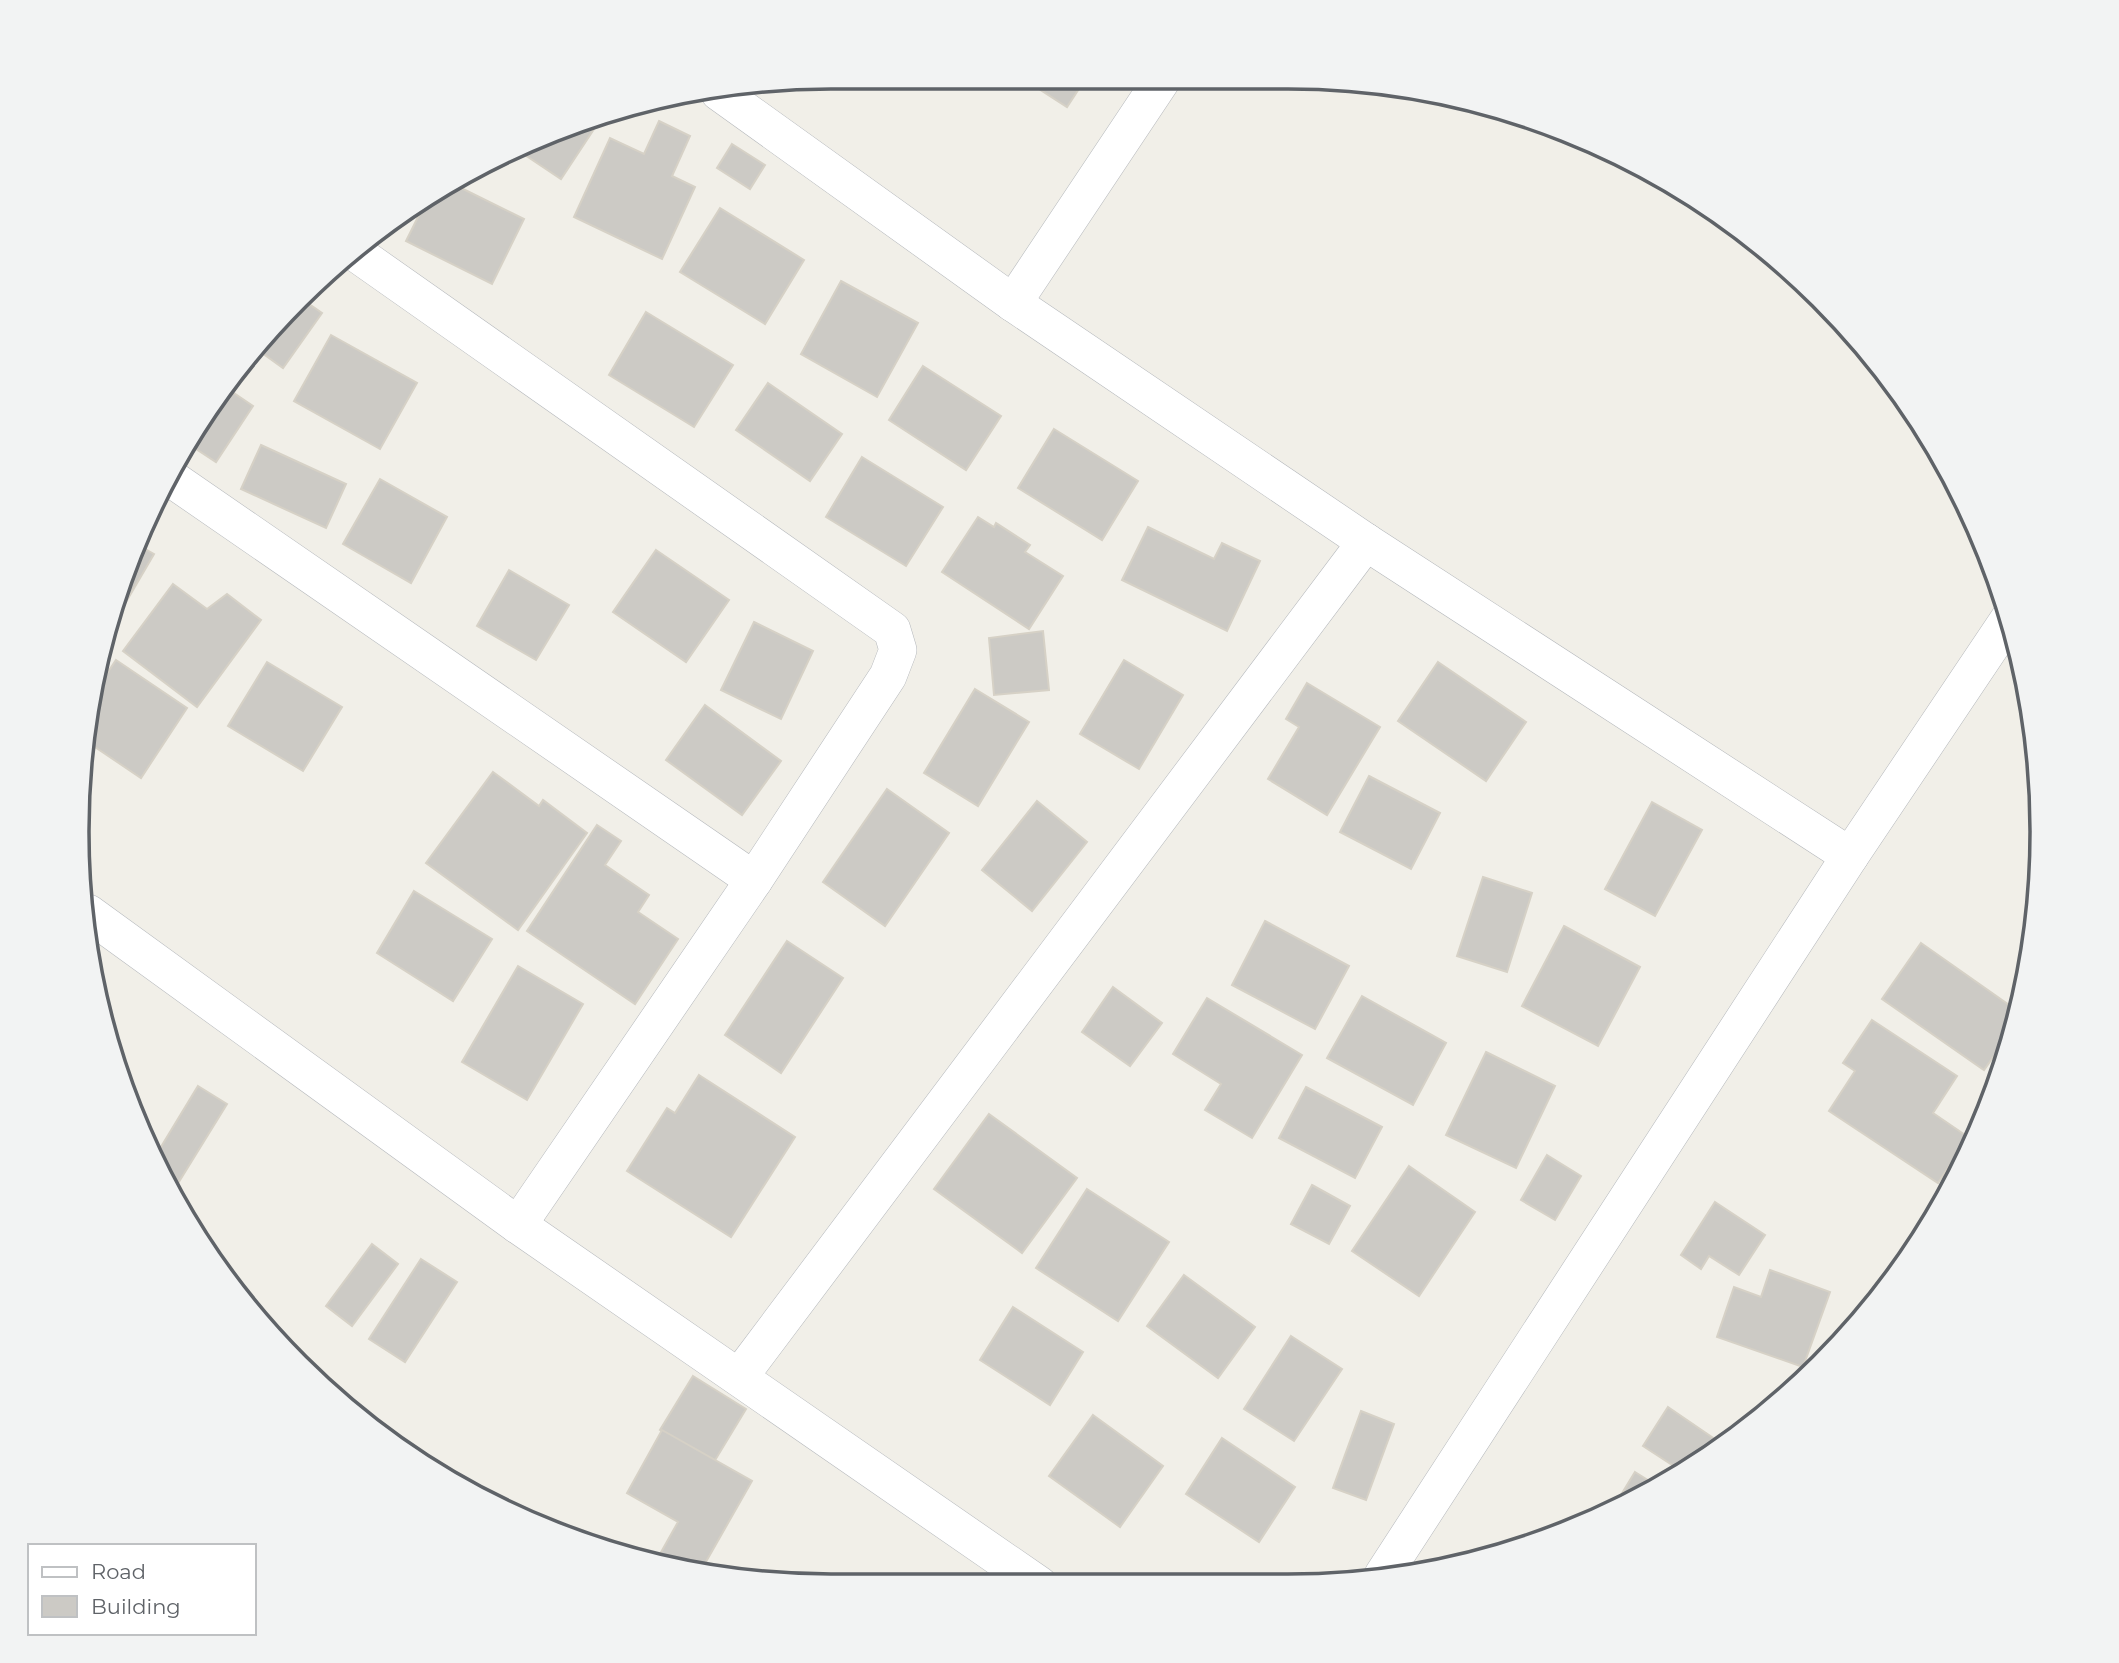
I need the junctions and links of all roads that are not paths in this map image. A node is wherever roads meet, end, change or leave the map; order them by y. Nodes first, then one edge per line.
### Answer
1 (1156, 89) edge
2 (729, 97) edge
3 (362, 257) edge
4 (1013, 303) junction
5 (177, 482) edge
6 (1366, 542) junction
7 (2001, 630) edge
8 (1850, 856) junction
9 (754, 880) junction
10 (95, 918) edge
11 (518, 1225) junction
12 (740, 1376) junction
13 (1389, 1566) edge
14 (1023, 1574) edge

1 - 4 street
2 - 4 street
3 - 9 street
4 - 6 street
5 - 9 street
6 - 8 street
6 - 12 street
7 - 8 street
8 - 13 street
9 - 11 street
10 - 11 street
11 - 12 street
12 - 14 street

